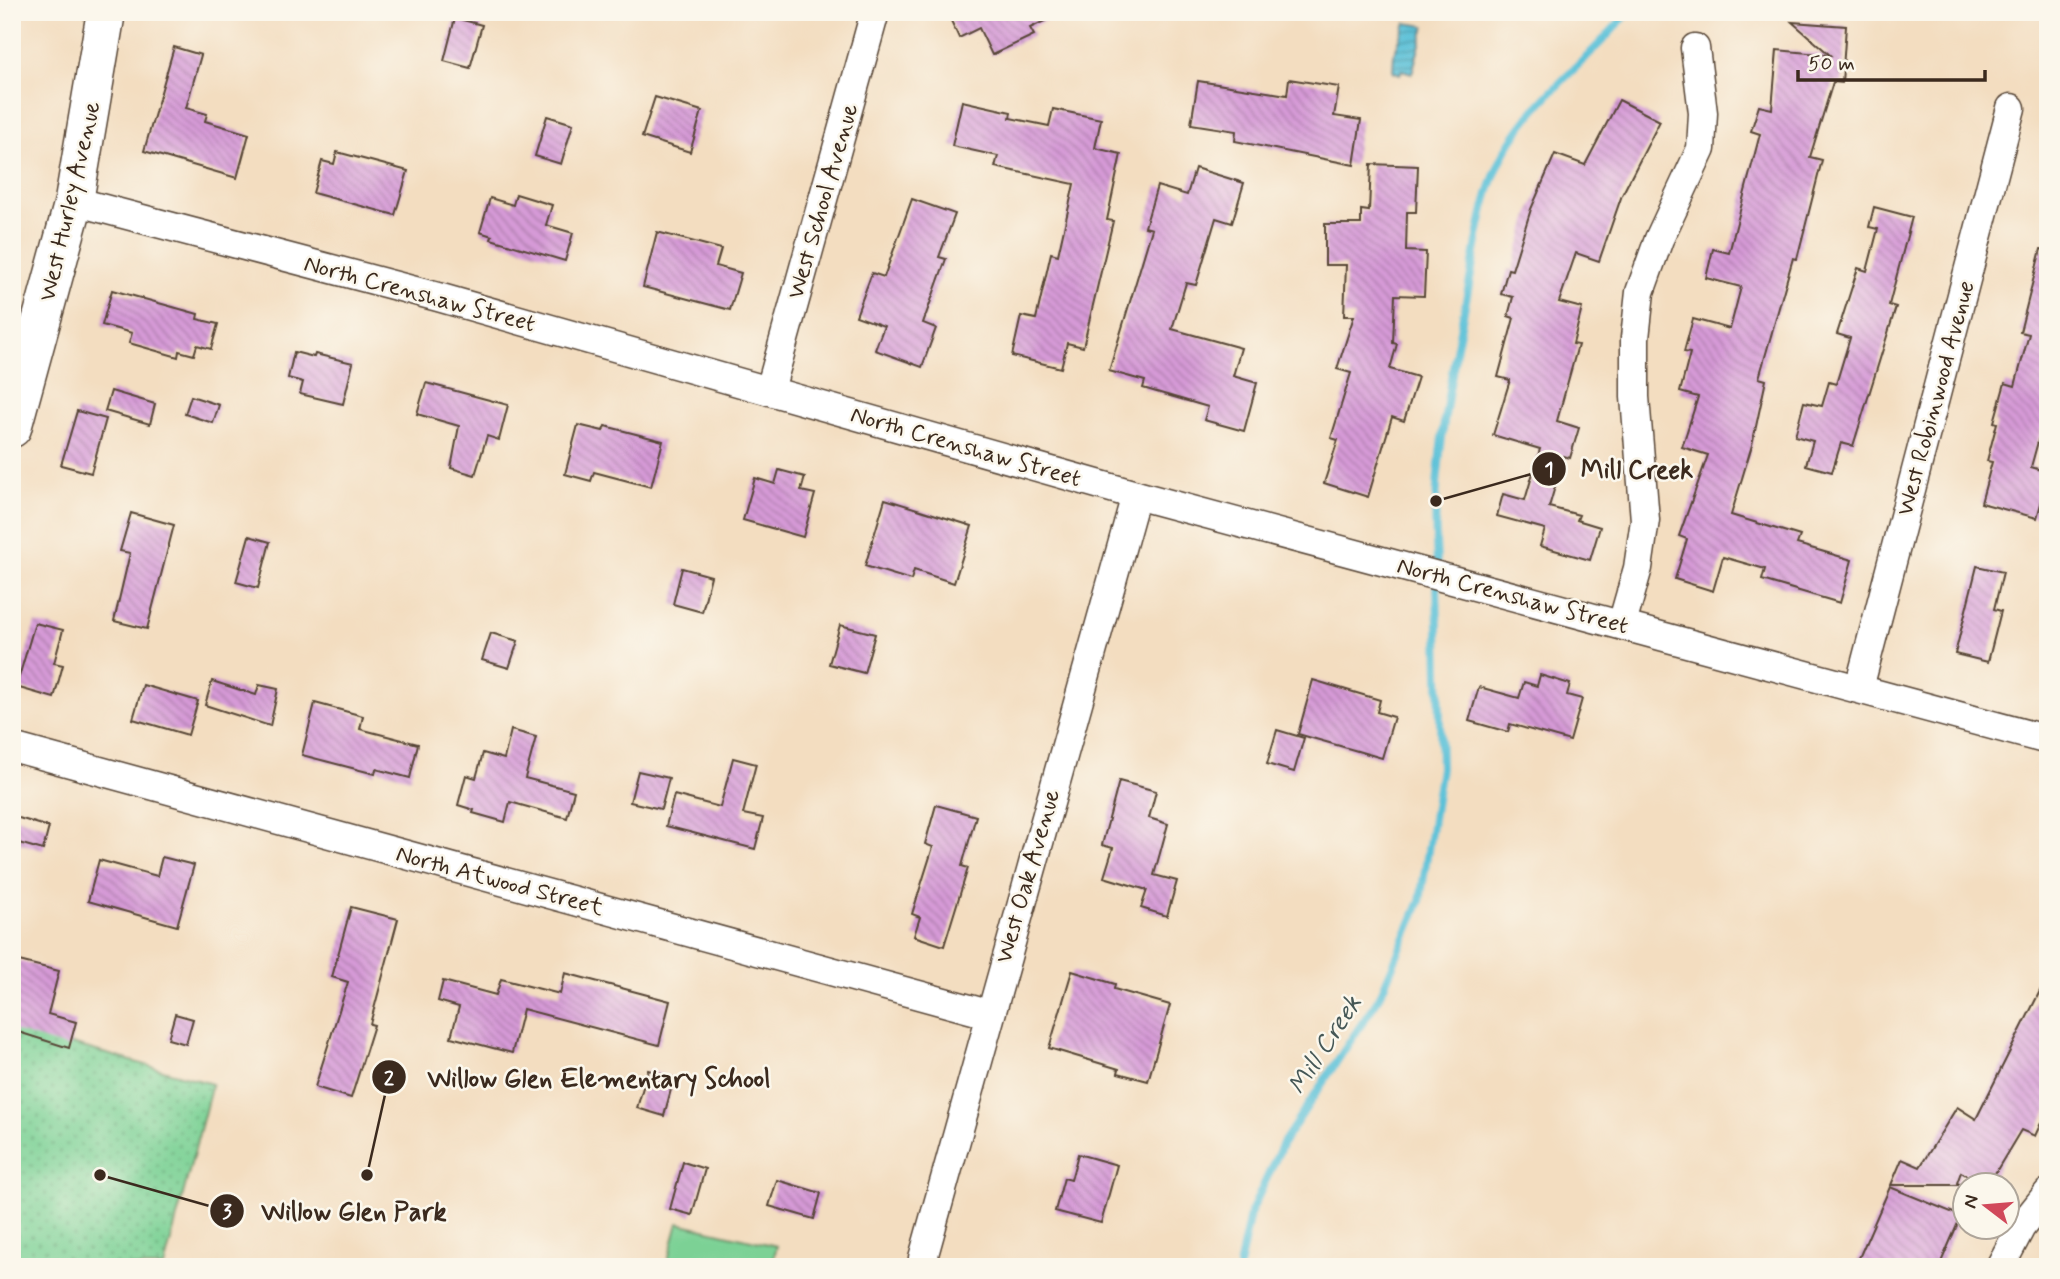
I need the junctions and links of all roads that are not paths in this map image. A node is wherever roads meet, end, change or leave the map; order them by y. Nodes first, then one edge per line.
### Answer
1 (106, 12) edge
2 (875, 12) edge
3 (1695, 48) dead end
4 (2011, 108) dead end
5 (74, 201) junction
6 (769, 390) junction
7 (12, 428) edge
8 (1136, 495) junction
9 (1622, 624) junction
10 (1859, 688) junction
11 (2048, 740) edge
12 (12, 747) edge
13 (988, 1014) junction
14 (2048, 1193) edge
15 (923, 1258) dead end
16 (2000, 1267) edge

1 - 5 street, West Hurley Avenue
2 - 6 street, West School Avenue
3 - 9 street
4 - 10 street, West Robinwood Avenue
5 - 6 street, North Crenshaw Street
5 - 7 street, West Hurley Avenue
6 - 8 street, North Crenshaw Street
8 - 9 street, North Crenshaw Street
8 - 13 street, West Oak Avenue
9 - 10 street, North Crenshaw Street
10 - 11 street, North Crenshaw Street
12 - 13 street, North Atwood Street
13 - 15 street, West Oak Avenue
14 - 16 street

